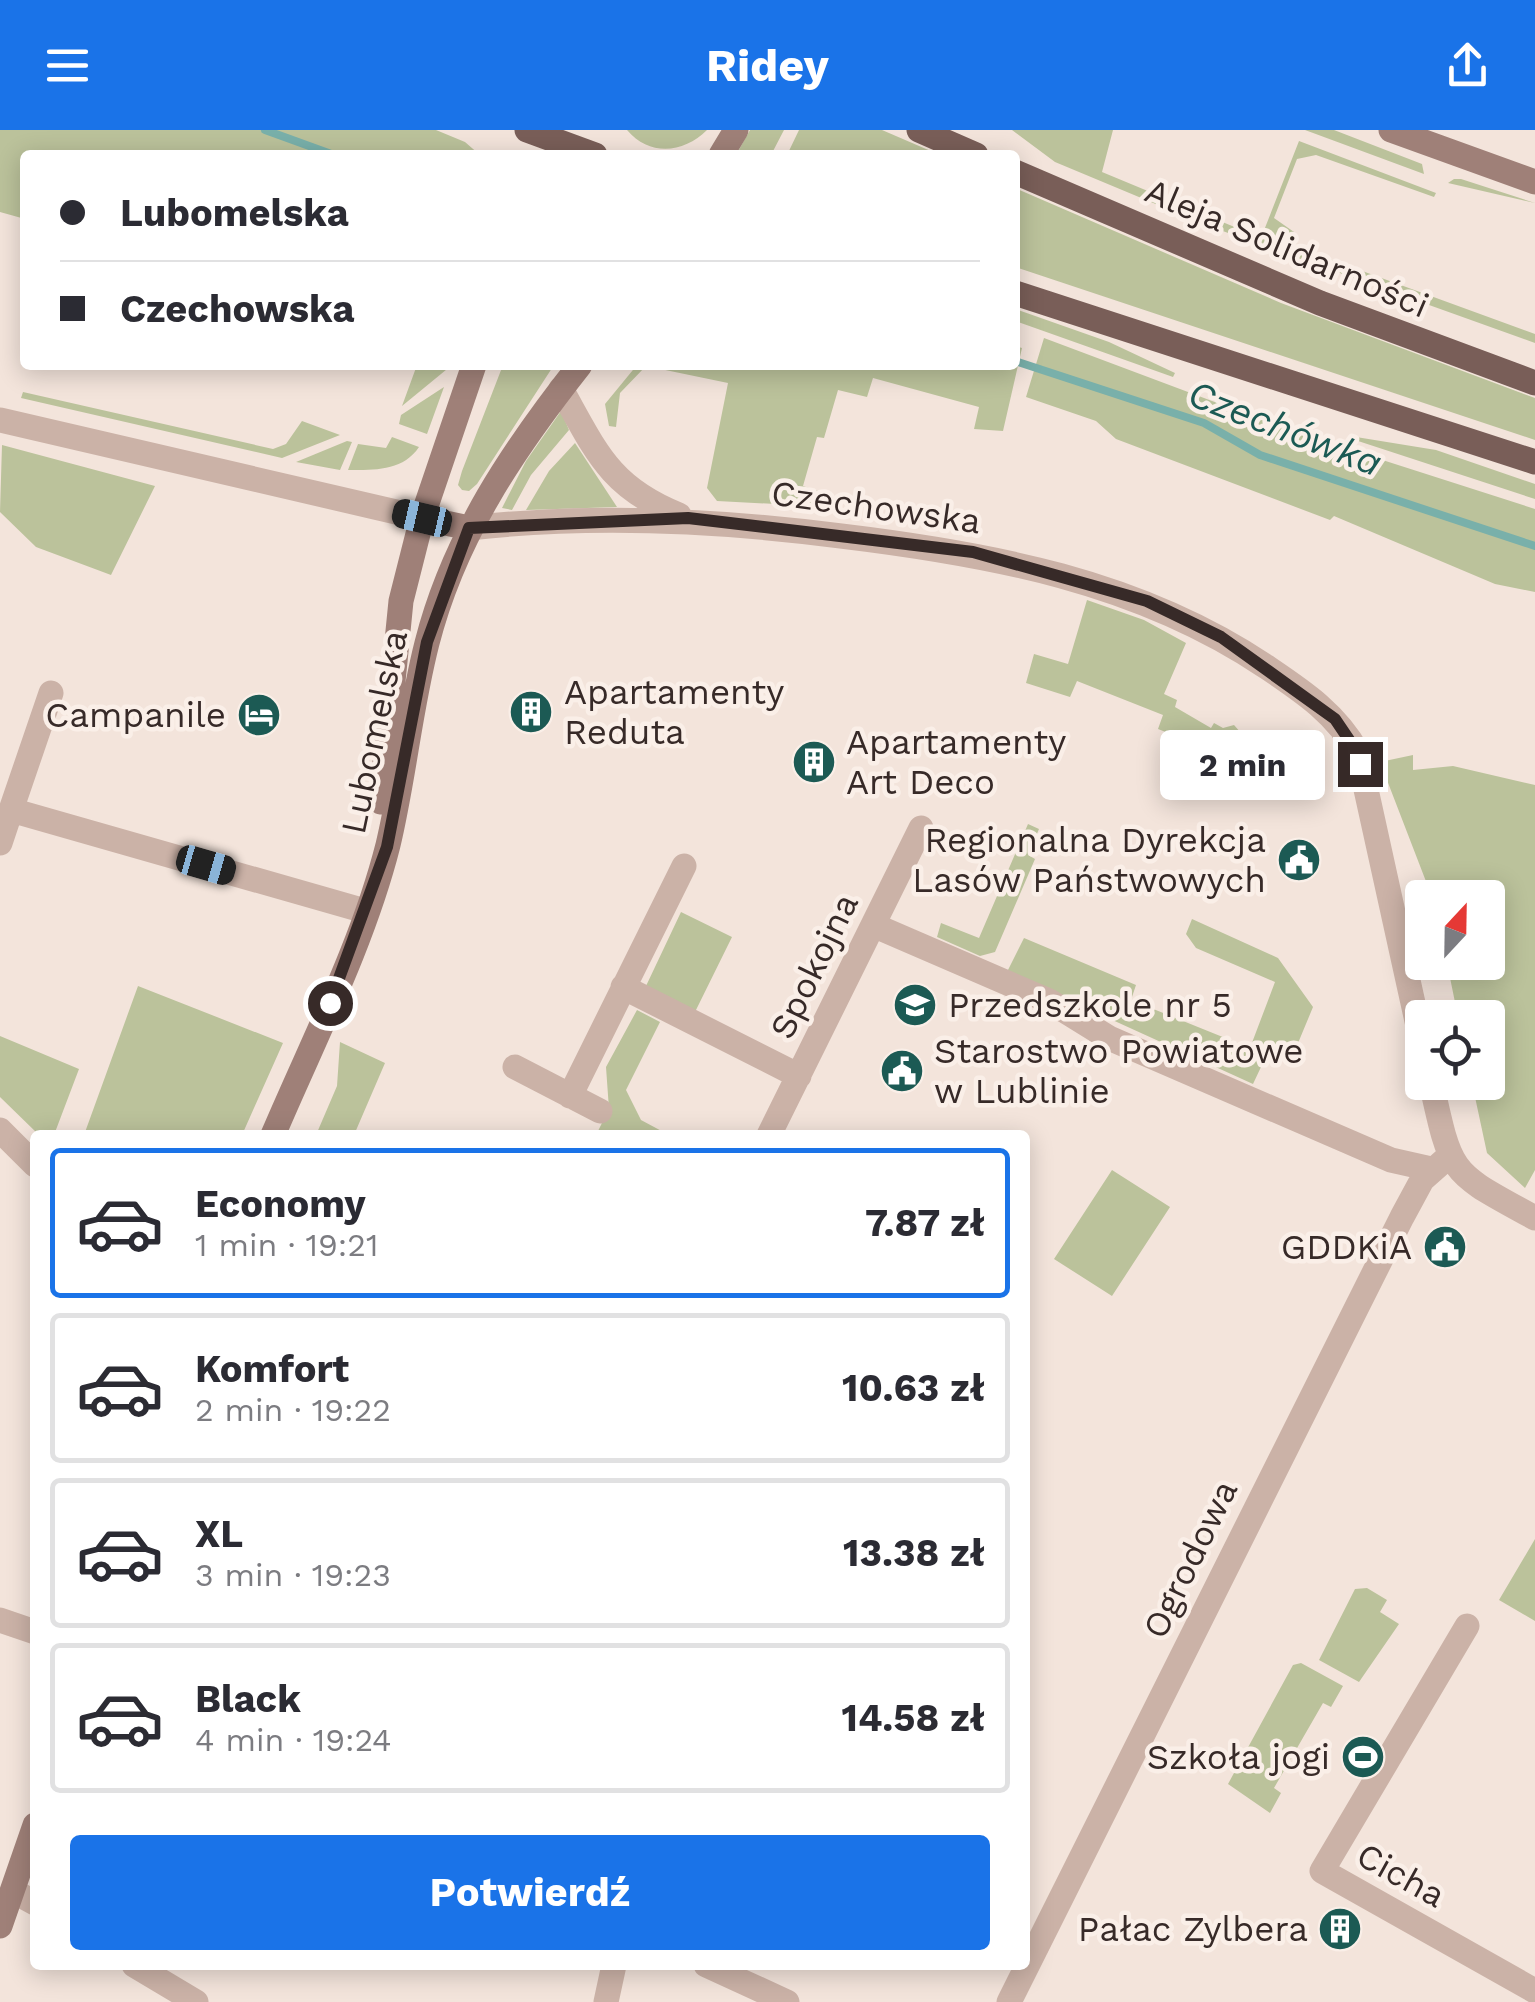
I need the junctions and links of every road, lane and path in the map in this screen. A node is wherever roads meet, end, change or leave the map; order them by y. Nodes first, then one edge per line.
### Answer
1 (528, 130) edge
2 (919, 130) edge
3 (1391, 130) edge
4 (560, 142) edge
5 (965, 150) edge
6 (1020, 174) edge
7 (1535, 182) edge
8 (1020, 294) edge
9 (472, 370) edge
10 (576, 370) edge
11 (1535, 382) edge
12 (561, 389) junction
13 (0, 420) edge
14 (1535, 462) edge
15 (422, 518) junction
16 (688, 518) junction
17 (469, 528) junction
18 (51, 693) dead end
19 (12, 810) junction
20 (921, 828) dead end
21 (0, 843) edge
22 (684, 866) dead end
23 (365, 911) junction
24 (874, 925) junction
25 (622, 986) junction
26 (1412, 1000) edge
27 (516, 1067) dead end
28 (799, 1076) junction
29 (570, 1096) junction
30 (1433, 1100) edge
31 (600, 1111) dead end
32 (0, 1130) edge
33 (275, 1130) edge
34 (772, 1130) edge
35 (30, 1160) edge
36 (1440, 1163) junction
37 (1535, 1218) edge
38 (0, 1620) edge
39 (1467, 1626) dead end
40 (30, 1630) edge
41 (30, 1858) edge
42 (24, 1897) edge
43 (0, 1926) edge
44 (1030, 1962) edge
45 (142, 1970) edge
46 (613, 1970) edge
47 (717, 1970) edge
48 (1026, 1970) edge
49 (1535, 1990) edge
50 (196, 2002) edge
51 (606, 2002) edge
52 (787, 2002) edge
53 (1010, 2002) edge

1 - 4 main road
2 - 5 main road
3 - 7 street
6 - 11 main road, Aleja Solidarności
8 - 14 main road
9 - 15 street, Lubomelska
10 - 12 street, Lubomelska
12 - 16 street, Czechowska
12 - 17 street, Lubomelska
13 - 15 street, Czechowska
15 - 17 street, Czechowska
15 - 23 street, Lubomelska
16 - 17 street, Czechowska
16 - 26 street, Czechowska
17 - 23 street, Lubomelska
18 - 19 street
19 - 21 street
19 - 23 street
20 - 24 street, Spokojna
22 - 25 street
23 - 33 street, Lubomelska
24 - 28 street, Spokojna
24 - 36 street
25 - 28 street
25 - 29 street
27 - 29 street
28 - 34 street, Spokojna
29 - 31 street
30 - 36 street
32 - 35 street
36 - 37 street
36 - 44 street, Ogrodowa
38 - 40 street
39 - 49 street, Cicha
41 - 42 street
42 - 43 street
45 - 50 street
46 - 51 street
47 - 52 street
48 - 53 street, Ogrodowa

